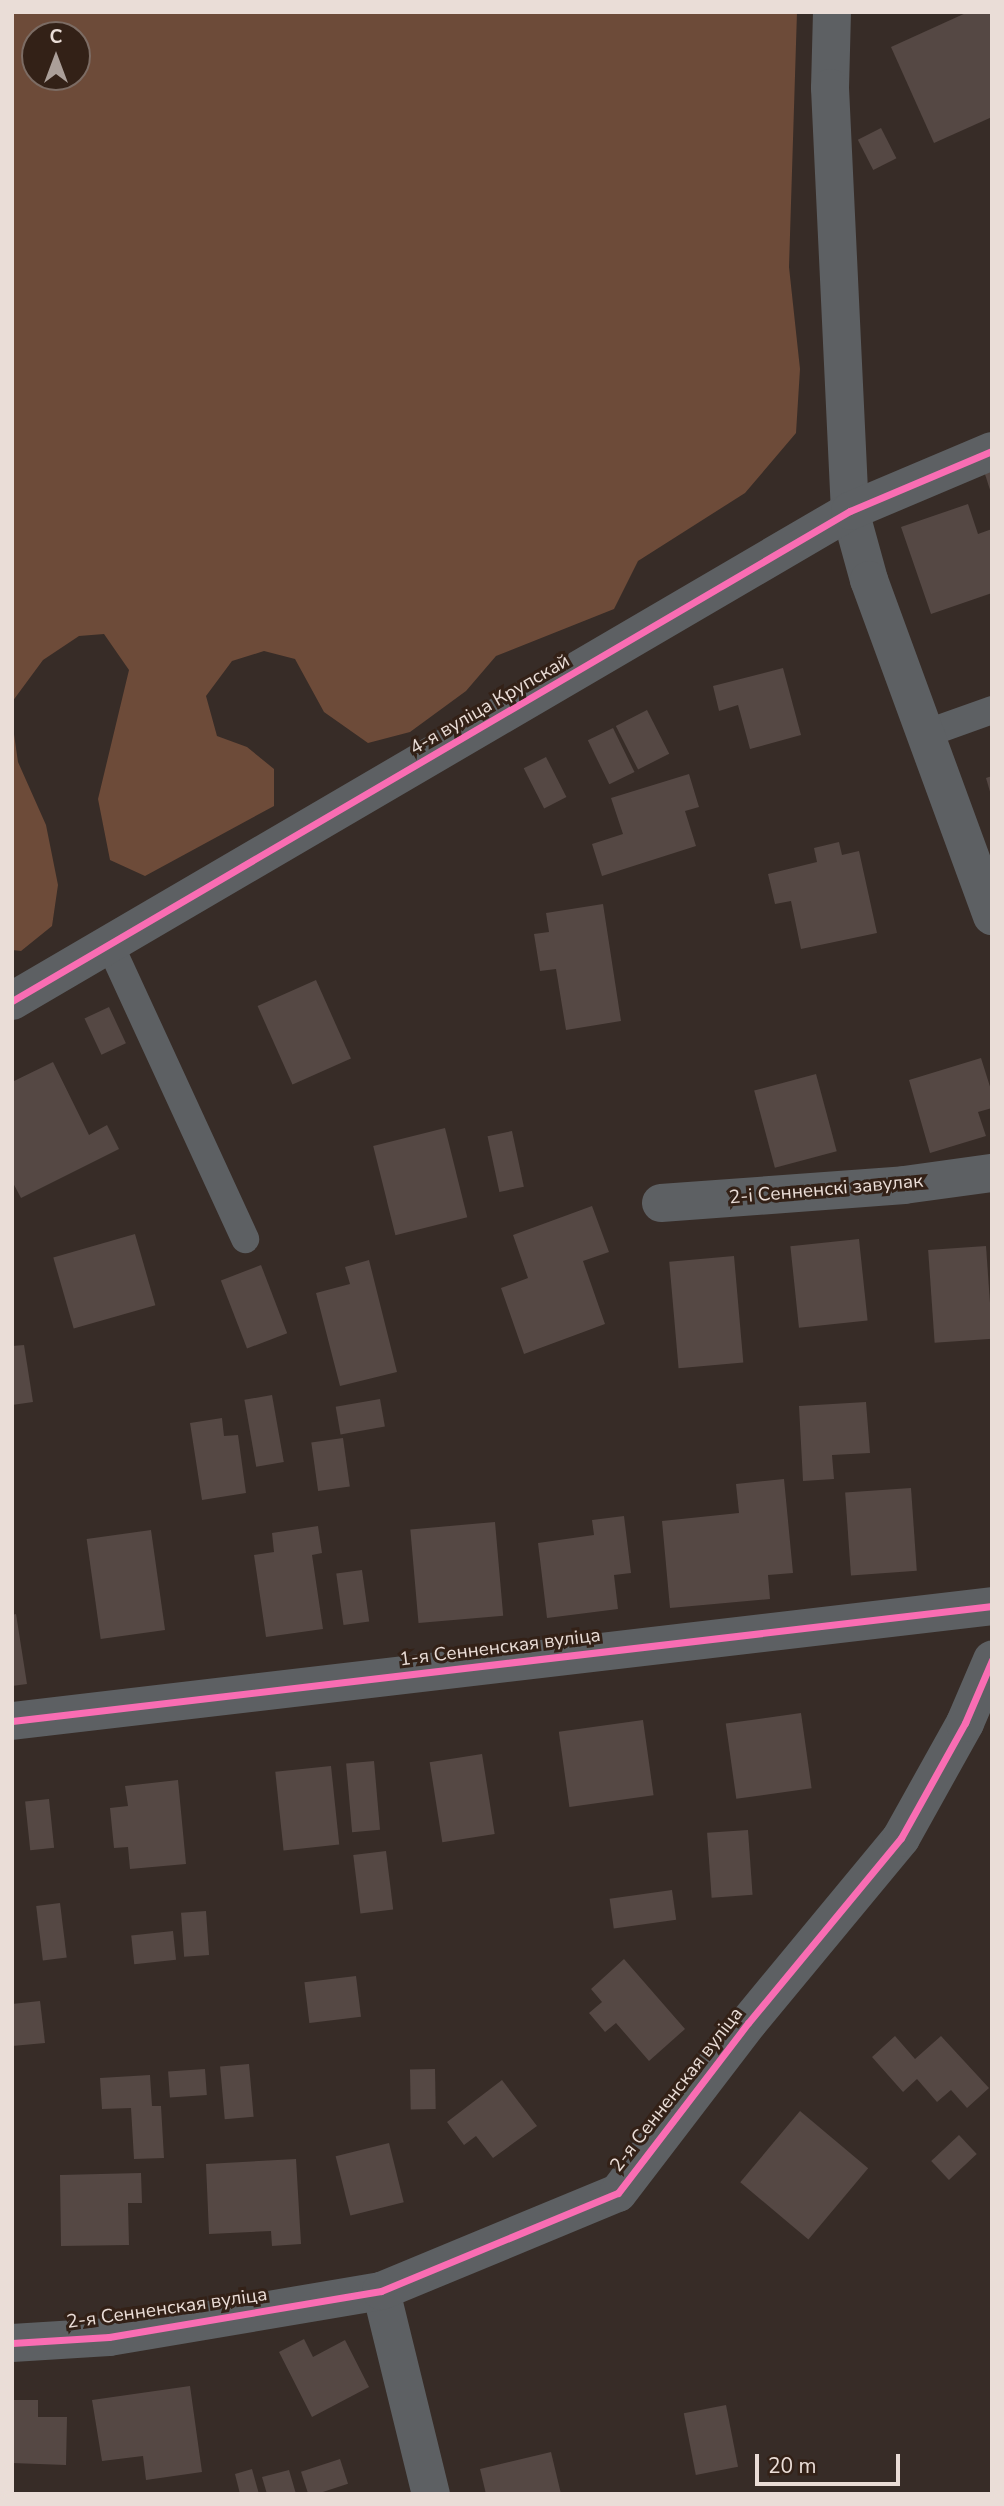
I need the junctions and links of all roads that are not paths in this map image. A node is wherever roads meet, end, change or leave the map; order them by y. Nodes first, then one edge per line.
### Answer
1 (832, 12) edge
2 (992, 451) edge
3 (850, 511) junction
4 (992, 710) edge
5 (925, 734) junction
6 (992, 916) edge
7 (109, 943) junction
8 (12, 1002) edge
9 (992, 1172) edge
10 (661, 1203) dead end
11 (245, 1239) dead end
12 (992, 1606) edge
13 (992, 1660) edge
14 (12, 1721) edge
15 (381, 2291) junction
16 (12, 2343) edge
17 (431, 2494) edge

1 - 3 street
2 - 3 street, 4-я вуліца Крупскай
3 - 5 street
3 - 7 street, 4-я вуліца Крупскай
4 - 5 lane
5 - 6 street
7 - 8 street, 4-я вуліца Крупскай
7 - 11 lane
9 - 10 street, 2-і Сенненскі завулак
12 - 14 street, 1-я Сенненская вуліца
13 - 15 street, 2-я Сенненская вуліца
15 - 16 street, 2-я Сенненская вуліца
15 - 17 street

